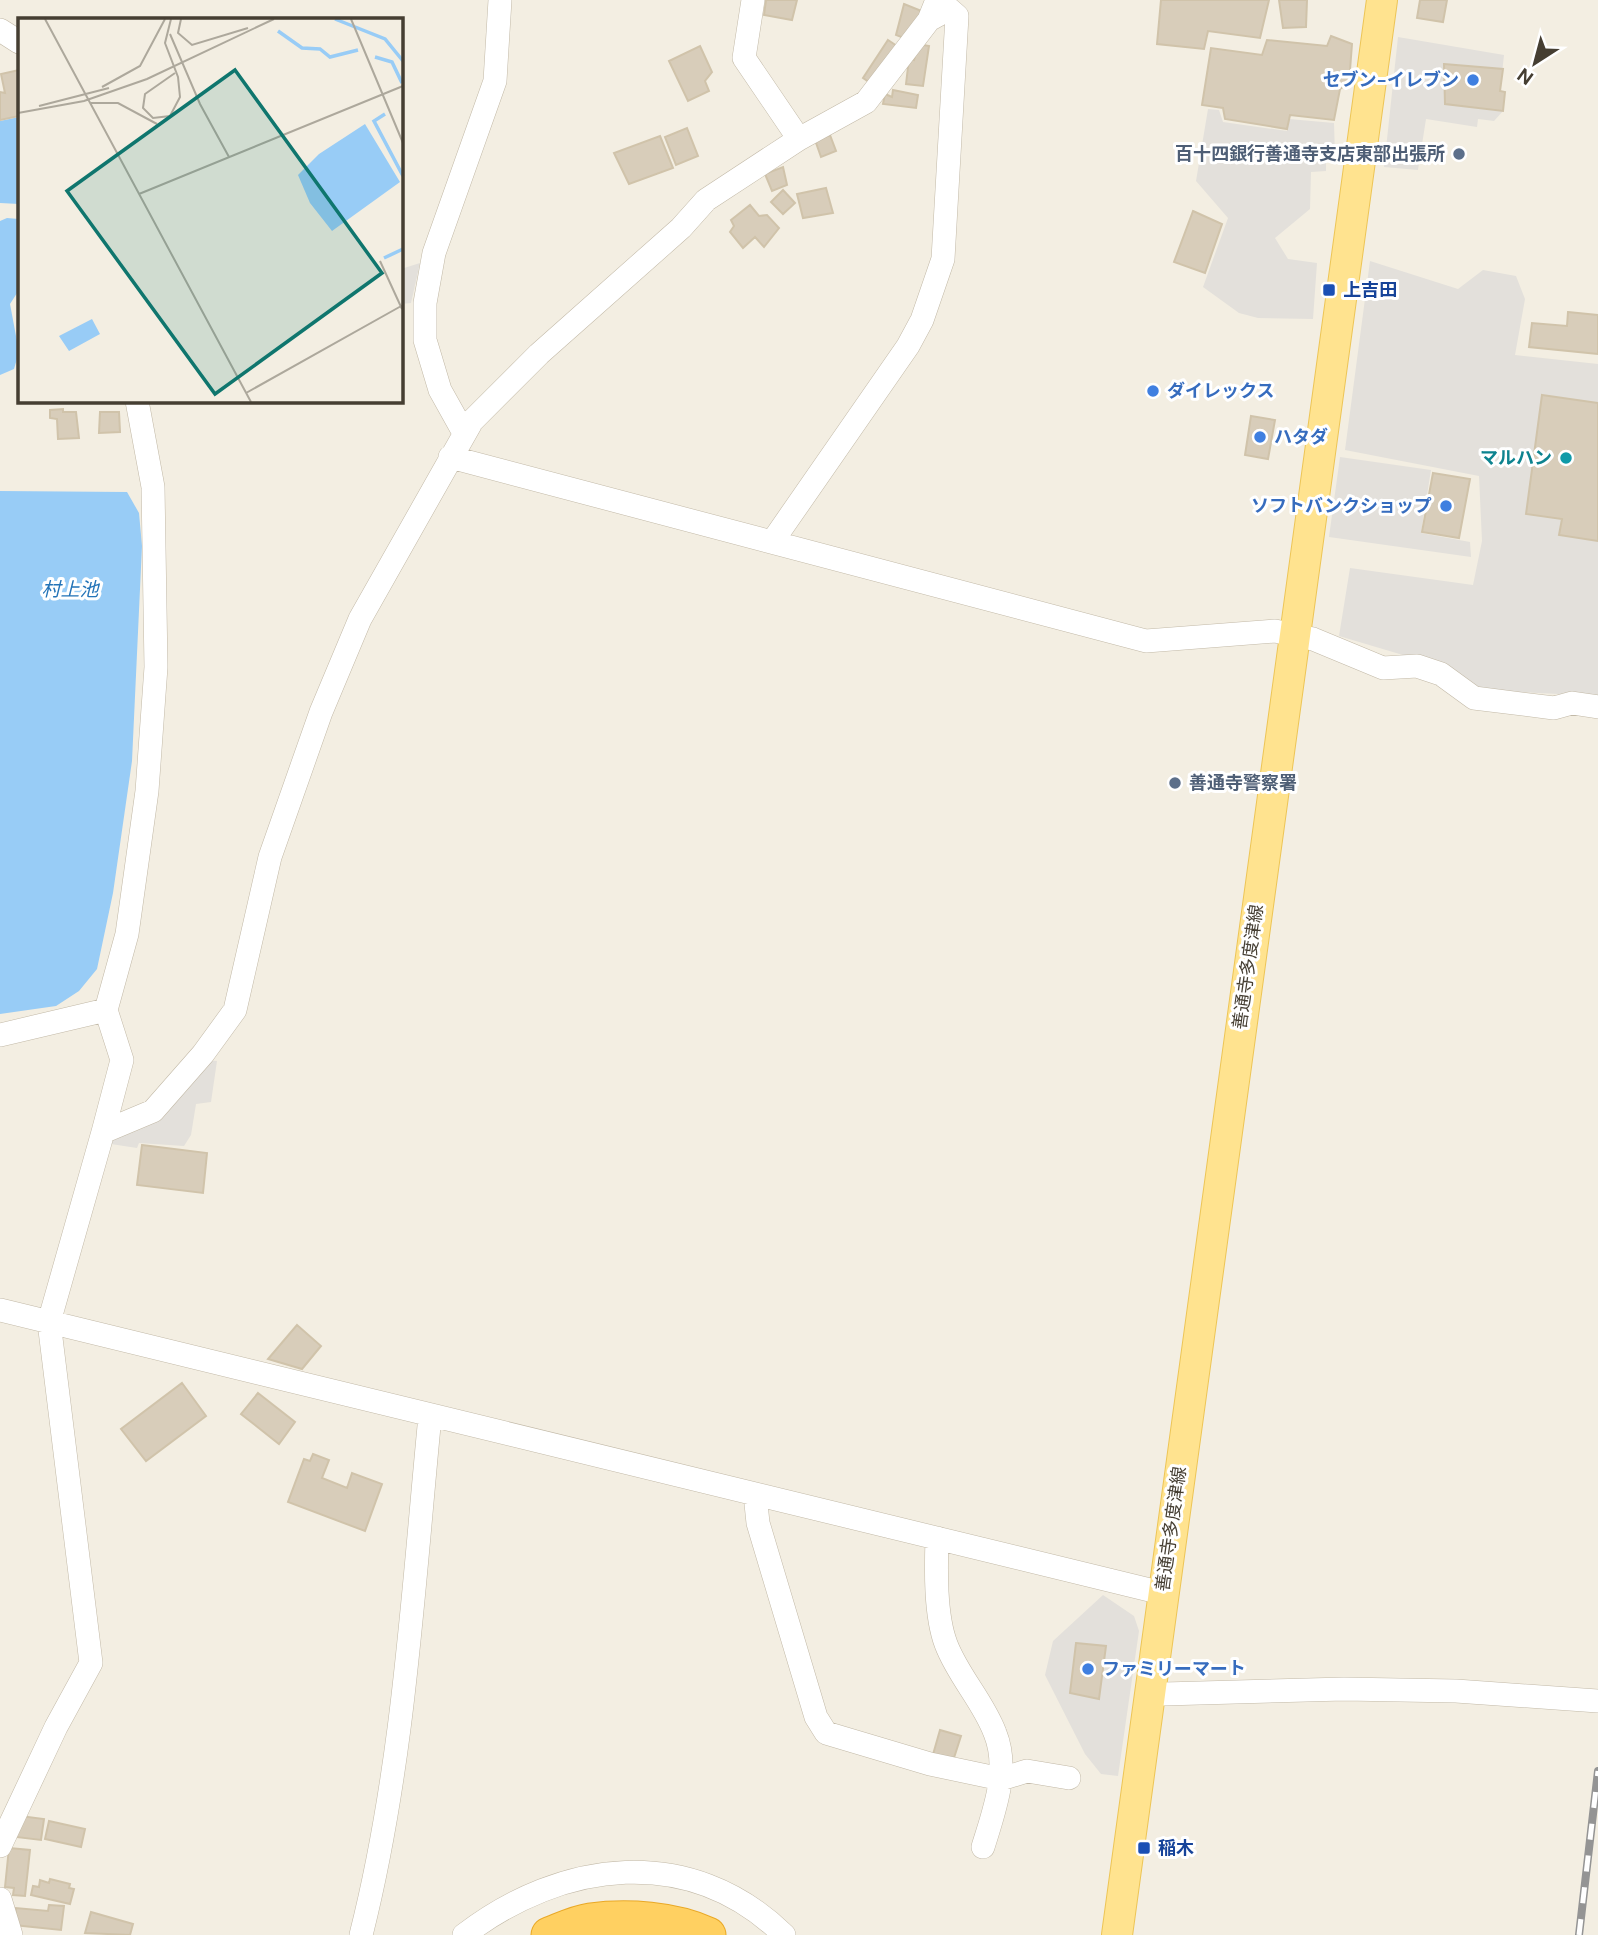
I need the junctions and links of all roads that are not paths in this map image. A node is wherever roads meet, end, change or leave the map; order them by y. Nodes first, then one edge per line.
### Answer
1 (500, 0) edge
2 (753, 0) edge
3 (1382, 0) edge
4 (933, 10) edge
5 (0, 30) edge
6 (18, 41) edge
7 (799, 139) junction
8 (136, 402) edge
9 (464, 433) junction
10 (450, 457) junction
11 (772, 542) junction
12 (1293, 636) junction
13 (1598, 707) edge
14 (106, 1010) junction
15 (0, 1035) edge
16 (103, 1132) junction
17 (0, 1310) edge
18 (49, 1322) junction
19 (430, 1416) junction
20 (755, 1494) junction
21 (937, 1538) junction
22 (1162, 1593) junction
23 (1150, 1691) junction
24 (1598, 1701) edge
25 (1069, 1778) dead end
26 (1001, 1779) junction
27 (0, 1846) edge
28 (982, 1847) dead end
29 (0, 1899) edge
30 (11, 1935) edge
31 (361, 1935) edge
32 (464, 1935) edge
33 (549, 1935) edge
34 (708, 1935) edge
35 (784, 1935) edge
36 (1117, 1935) edge

1 - 9 street
2 - 7 street
3 - 12 main road, 善通寺多度津線
4 - 7 street
4 - 11 street
5 - 6 street
7 - 9 street
8 - 14 street
9 - 10 street
10 - 11 street
10 - 16 street
11 - 12 street
12 - 13 street
12 - 22 main road, 善通寺多度津線
14 - 15 street
14 - 16 street
16 - 18 street
17 - 18 street
18 - 19 street
18 - 27 street
19 - 20 street
19 - 31 street
20 - 21 street
20 - 26 street
21 - 22 street
21 - 26 street
22 - 23 main road, 善通寺多度津線
23 - 24 street
23 - 36 main road, 善通寺多度津線
25 - 26 street
26 - 28 street
29 - 30 street
32 - 35 street
33 - 34 highway

